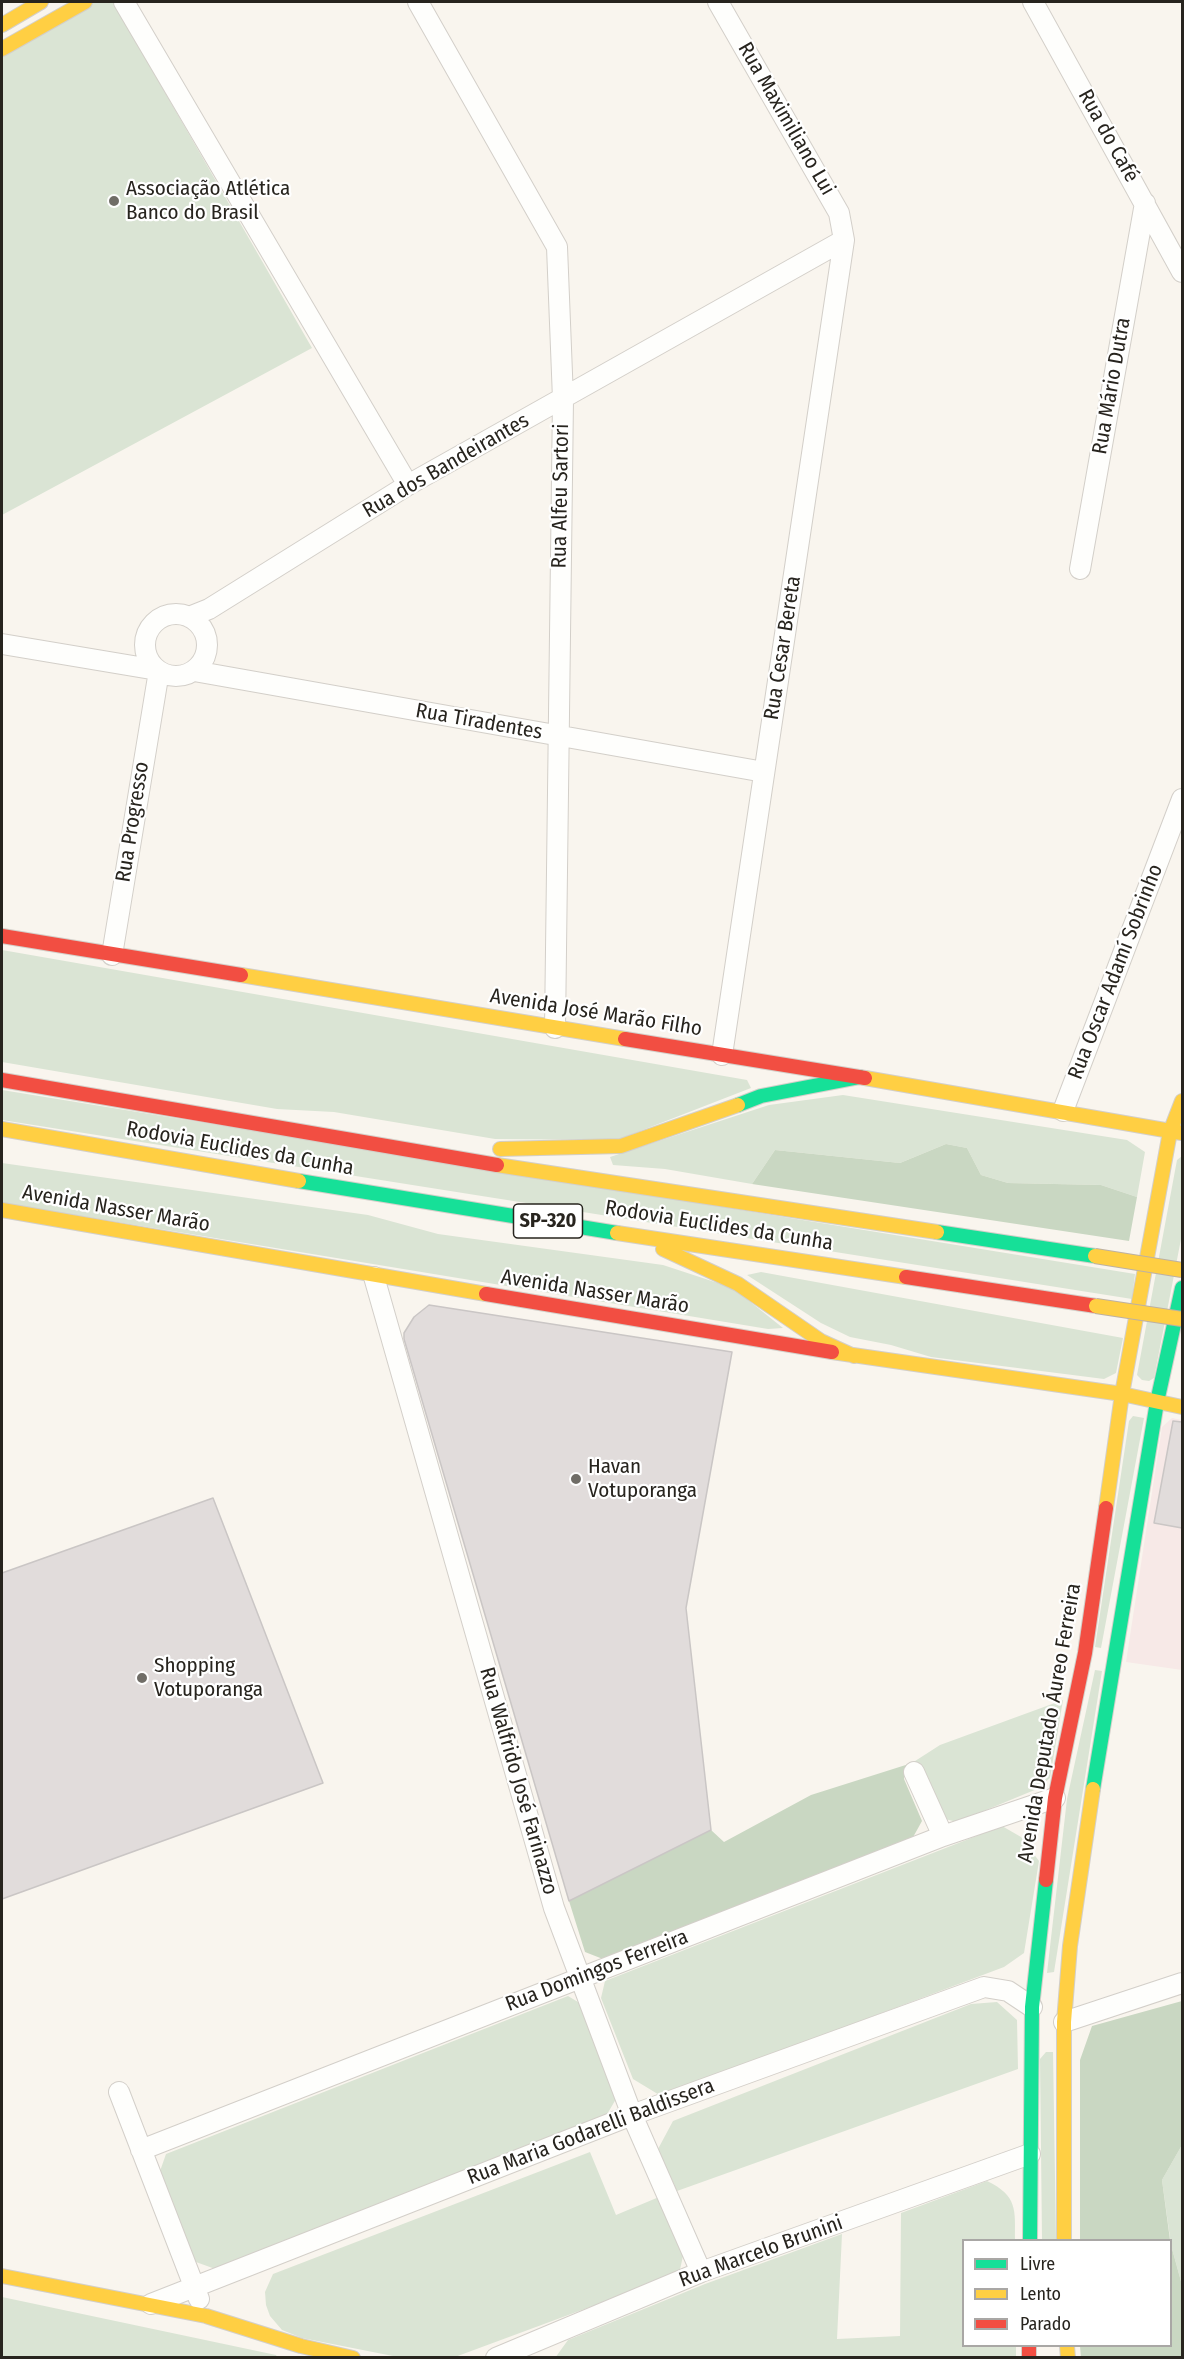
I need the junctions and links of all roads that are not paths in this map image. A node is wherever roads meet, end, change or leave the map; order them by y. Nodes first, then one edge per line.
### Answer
1 (41, 2) edge
2 (85, 2) edge
3 (124, 2) edge
4 (418, 2) edge
5 (718, 2) edge
6 (1033, 2) edge
7 (2, 25) edge
8 (2, 49) edge
9 (1145, 204) junction
10 (844, 240) junction
11 (1182, 272) edge
12 (563, 399) junction
13 (408, 485) junction
14 (1080, 569) dead end
15 (209, 609) junction
16 (189, 617) junction
17 (204, 632) junction
18 (2, 644) edge
19 (194, 671) junction
20 (161, 677) junction
21 (557, 736) junction
22 (765, 772) junction
23 (1182, 799) edge
24 (2, 936) edge
25 (112, 955) junction
26 (555, 1028) junction
27 (722, 1055) junction
28 (860, 1077) junction
29 (2, 1080) edge
30 (1182, 1101) edge
31 (1063, 1111) junction
32 (2, 1129) edge
33 (1176, 1132) edge
34 (388, 1148) junction
35 (2, 1209) edge
36 (632, 1234) junction
37 (1182, 1270) edge
38 (374, 1277) junction
39 (1182, 1288) edge
40 (1182, 1319) edge
41 (854, 1356) junction
42 (1122, 1394) junction
43 (1157, 1402) junction
44 (1182, 1407) edge
45 (1085, 1653) junction
46 (1113, 1658) junction
47 (914, 1772) dead end
48 (1055, 1798) junction
49 (943, 1836) junction
50 (579, 1978) junction
51 (1182, 1983) edge
52 (1032, 2007) junction
53 (1064, 2022) junction
54 (119, 2092) dead end
55 (632, 2115) junction
56 (141, 2150) junction
57 (1030, 2154) junction
58 (1030, 2239) edge
59 (1064, 2239) edge
60 (701, 2272) junction
61 (2, 2276) edge
62 (194, 2287) junction
63 (151, 2304) junction
64 (206, 2316) junction
65 (300, 2352) edge
66 (353, 2358) edge
67 (496, 2358) edge

1 - 7 main road
2 - 8 main road
3 - 13 street
4 - 12 street, Rua Alfeu Sartori
5 - 10 street, Rua Maximiliano Lui
6 - 9 street, Rua do Café
9 - 11 street, Rua do Café
9 - 14 street, Rua Mário Dutra
10 - 12 street, Rua dos Bandeirantes
10 - 22 street, Rua Cesar Bereta
12 - 13 street, Rua dos Bandeirantes
12 - 21 street, Rua Alfeu Sartori
13 - 15 street, Rua dos Bandeirantes
15 - 16 street, Rua dos Bandeirantes
15 - 17 street
16 - 17 street
16 - 20 street
17 - 19 street
18 - 20 street
19 - 20 street
19 - 21 street, Rua Tiradentes
20 - 25 street, Rua Progresso
21 - 22 street, Rua Tiradentes
21 - 26 street, Rua Alfeu Sartori
22 - 27 street, Rua Cesar Bereta
23 - 31 street, Rua Oscar Adamí Sobrinho
24 - 25 main road, Avenida José Marão Filho
25 - 26 main road, Avenida José Marão Filho
26 - 27 main road, Avenida José Marão Filho
27 - 28 main road, Avenida José Marão Filho
28 - 31 main road, Avenida José Marão Filho
28 - 34 main road
29 - 34 main road, Rodovia Euclides da Cunha / SP-320
30 - 33 main road, Avenida Deputado Áureo Ferreira
31 - 33 main road, Avenida José Marão Filho
32 - 36 main road, Rodovia Euclides da Cunha / SP-320
33 - 42 main road, Avenida Deputado Áureo Ferreira
34 - 37 main road, Rodovia Euclides da Cunha / SP-320, bridge
35 - 38 main road, Avenida Nasser Marão
36 - 40 main road, Rodovia Euclides da Cunha / SP-320, bridge
36 - 41 main road
38 - 41 main road, Avenida Nasser Marão
38 - 50 street, Rua Walfrido José Farinazzo
39 - 43 main road
41 - 42 main road, Avenida Nasser Marão
42 - 43 main road, Avenida Nasser Marão
42 - 45 main road, Avenida Deputado Áureo Ferreira
43 - 44 main road, Avenida Nasser Marão
43 - 46 main road
45 - 46 main road
45 - 48 main road, Avenida Deputado Áureo Ferreira
46 - 53 main road
47 - 49 street
48 - 49 street, Rua Domingos Ferreira
48 - 52 main road, Avenida Deputado Áureo Ferreira
49 - 50 street, Rua Domingos Ferreira
50 - 55 street, Rua Walfrido José Farinazzo
50 - 56 street, Rua Domingos Ferreira
51 - 53 street
52 - 53 main road
52 - 55 street, Rua Maria Godarelli Baldissera
52 - 57 main road, Avenida Deputado Áureo Ferreira
53 - 59 main road
54 - 56 street
55 - 60 street, Rua Walfrido José Farinazzo
55 - 62 street, Rua Maria Godarelli Baldissera
56 - 62 street
57 - 58 main road, Avenida Deputado Áureo Ferreira
57 - 60 street, Rua Marcelo Brunini
60 - 67 street, Rua Marcelo Brunini
61 - 63 main road
62 - 63 street, Rua Maria Godarelli Baldissera
62 - 64 street
63 - 64 main road
64 - 65 main road
65 - 66 main road

